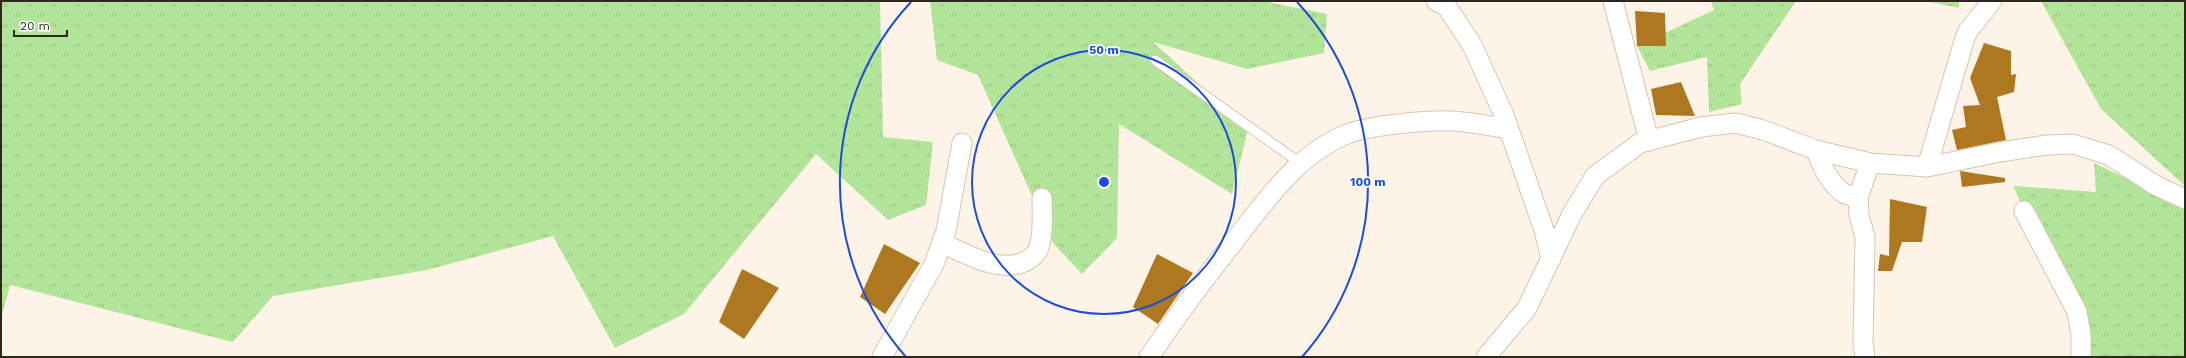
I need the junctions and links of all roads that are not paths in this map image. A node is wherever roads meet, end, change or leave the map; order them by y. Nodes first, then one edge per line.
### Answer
1 (1613, 1) edge
2 (1444, 3) edge
3 (1986, 4) edge
4 (1156, 60) dead end
5 (1509, 129) junction
6 (1649, 141) junction
7 (962, 143) dead end
8 (1816, 150) junction
9 (1300, 163) junction
10 (1870, 163) junction
11 (1927, 167) junction
12 (1042, 198) dead end
13 (1858, 198) junction
14 (2185, 199) edge
15 (2024, 211) dead end
16 (942, 242) junction
17 (1551, 259) junction
18 (882, 357) edge
19 (1149, 357) edge
20 (1486, 357) edge
21 (1865, 357) edge
22 (2081, 357) edge

1 - 6 street
2 - 5 street
3 - 11 street
4 - 9 lane
5 - 9 street
5 - 17 street
6 - 8 street
6 - 17 street
7 - 16 street
8 - 10 street
8 - 13 street
9 - 19 street
10 - 11 street
10 - 13 street
11 - 14 street
12 - 16 street
13 - 21 street
15 - 22 street
16 - 18 street
17 - 20 street

